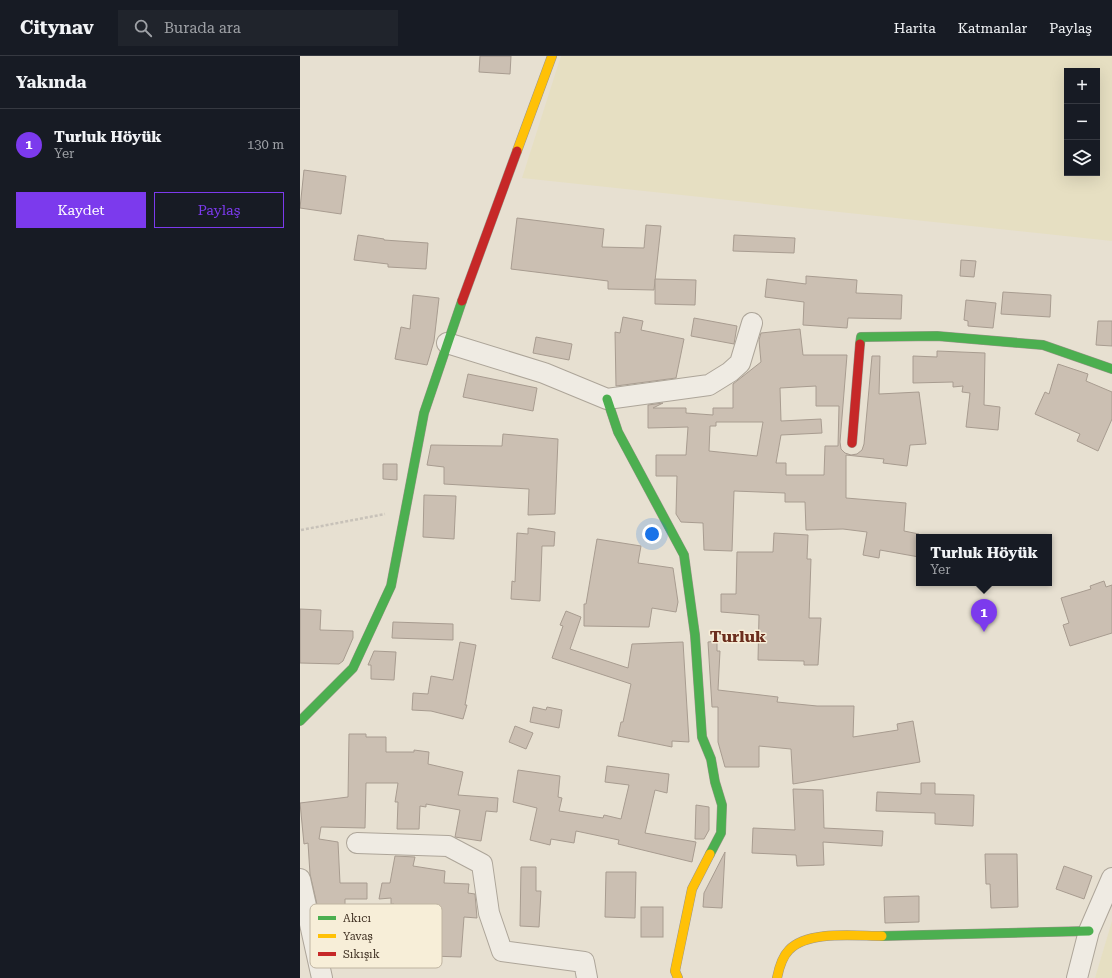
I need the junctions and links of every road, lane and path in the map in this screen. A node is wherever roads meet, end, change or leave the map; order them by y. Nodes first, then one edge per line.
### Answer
1 (552, 56) edge
2 (752, 323) dead end
3 (447, 343) junction
4 (1112, 368) edge
5 (607, 399) junction
6 (852, 443) dead end
7 (405, 510) junction
8 (301, 530) dead end
9 (300, 721) edge
10 (357, 843) dead end
11 (1112, 878) edge
12 (300, 879) edge
13 (310, 924) edge
14 (1089, 931) junction
15 (320, 968) edge
16 (322, 978) edge
17 (587, 978) edge
18 (678, 978) edge
19 (777, 978) edge
20 (1078, 978) edge

1 - 3 street
2 - 5 street
3 - 5 street
3 - 7 street
4 - 6 street
5 - 18 street
7 - 8 path
7 - 9 street
10 - 17 street
11 - 14 street
12 - 13 street
14 - 19 street
14 - 20 street
15 - 16 street

